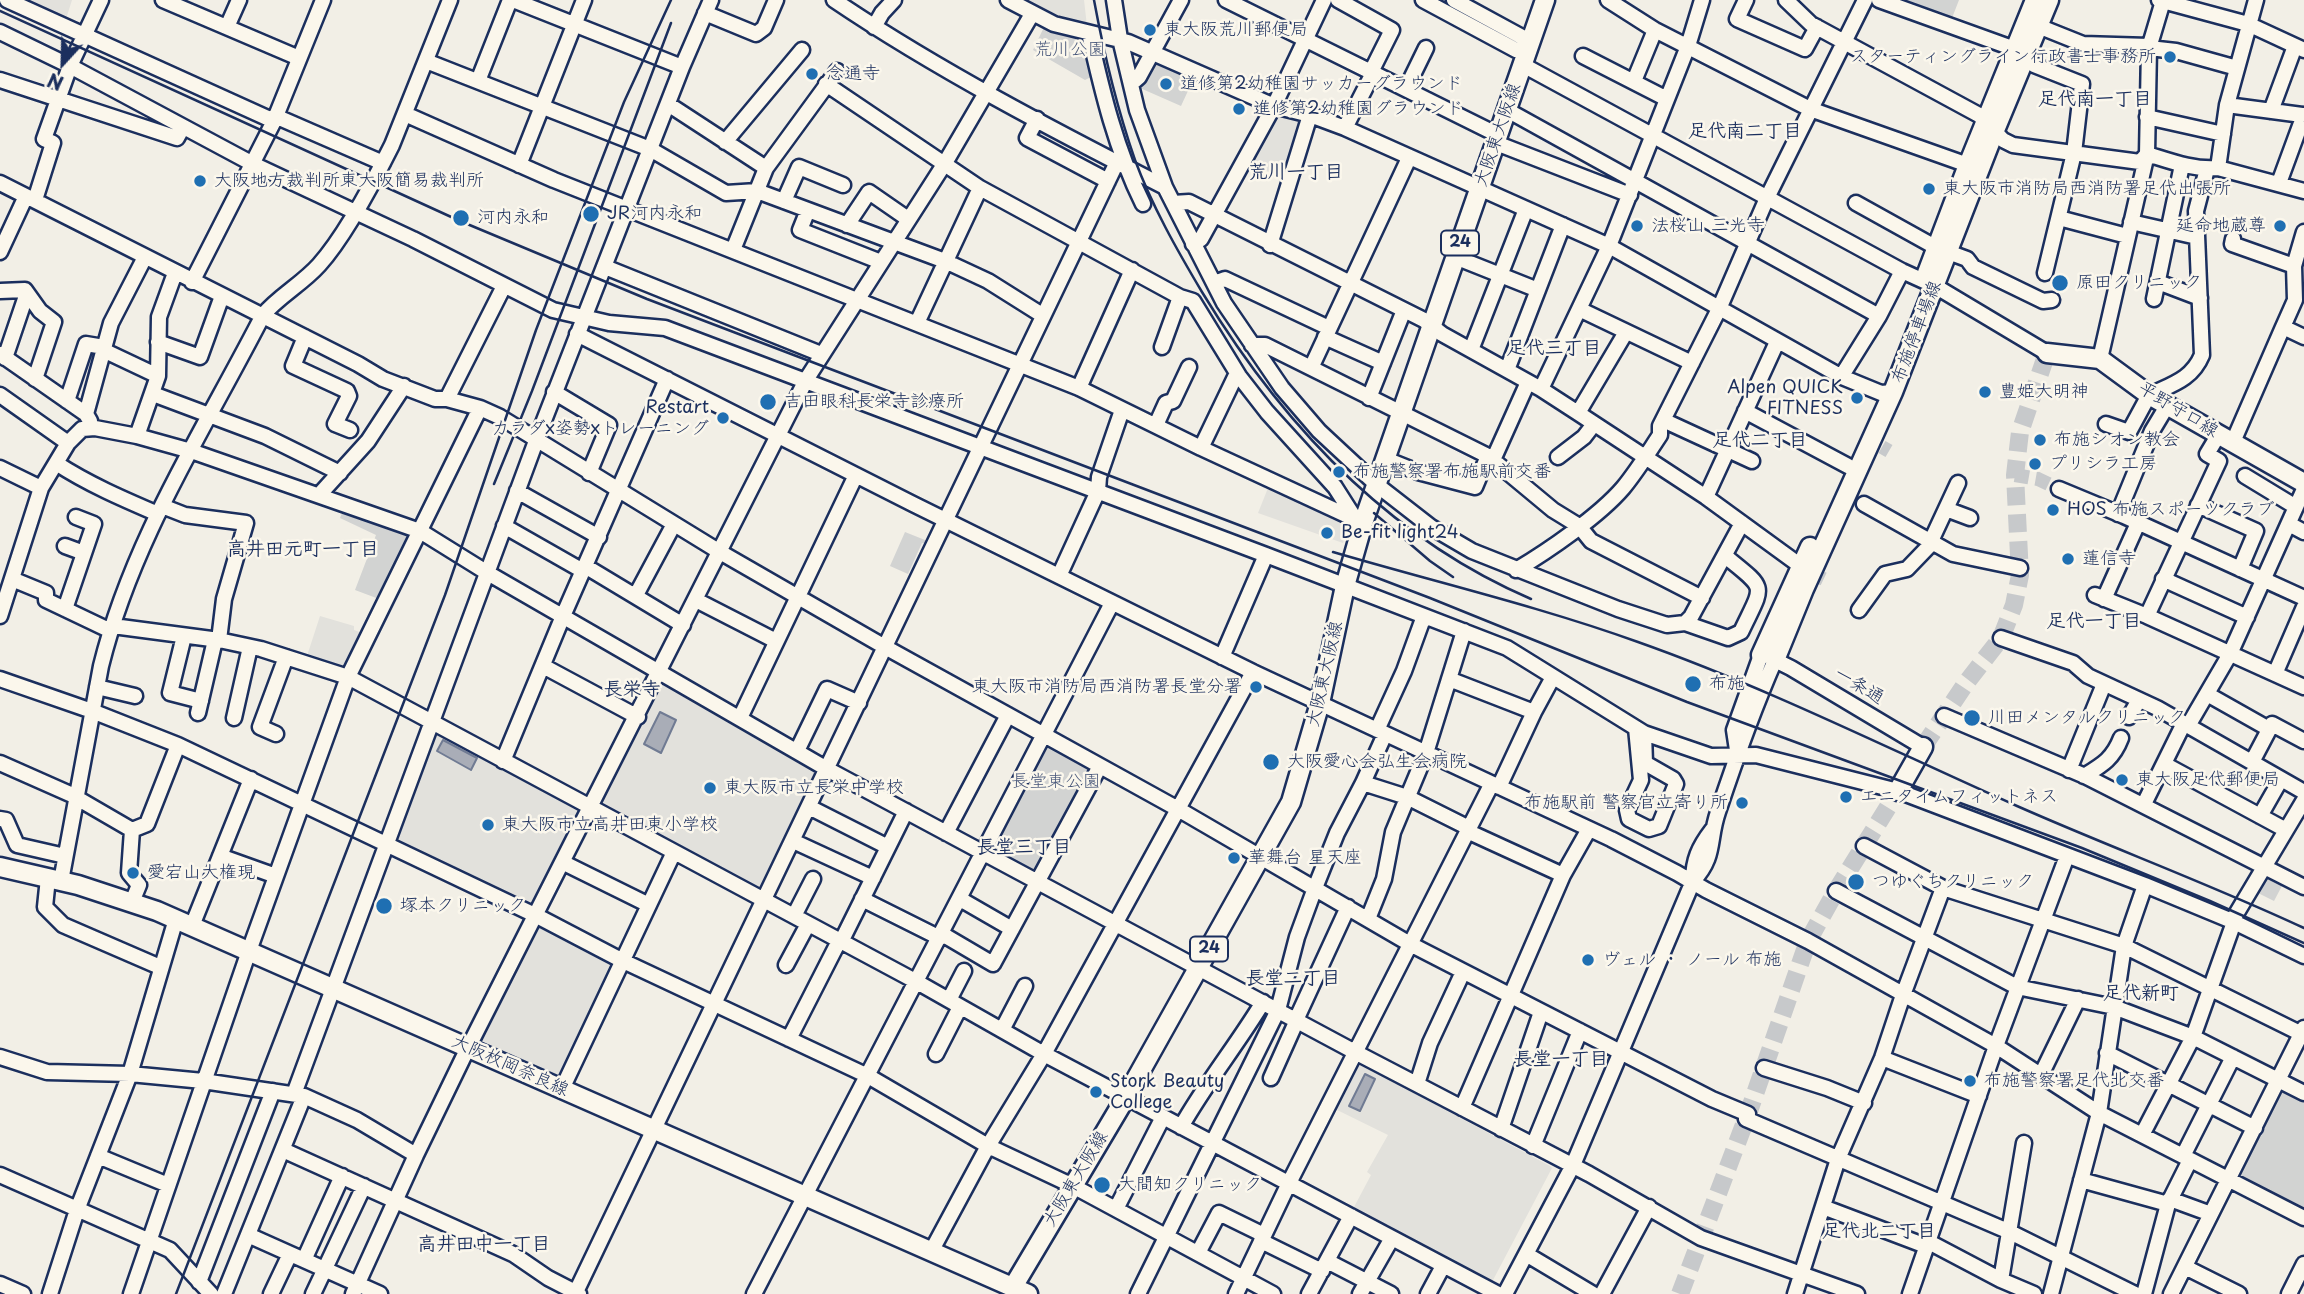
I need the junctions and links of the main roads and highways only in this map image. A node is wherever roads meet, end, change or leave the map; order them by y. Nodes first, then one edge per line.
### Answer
1 (1545, 0) edge
2 (2035, 0) edge
3 (2049, 0) edge
4 (1991, 126) junction
5 (1942, 250) junction
6 (2047, 352) road end
7 (1887, 393) junction
8 (2304, 483) edge
9 (1806, 571) junction
10 (1768, 657) road end
11 (1923, 747) tunnel mouth
12 (1898, 791) tunnel mouth
13 (0, 867) edge
14 (1013, 1292) edge

1 - 14 main road, 大阪東大阪線 / 24
2 - 4 main road, 布施停車場線
3 - 4 main road, 布施停車場線
4 - 5 main road, 布施停車場線
4 - 5 main road, 布施停車場線
5 - 7 main road, 布施停車場線
6 - 8 main road, 平野守口線
7 - 9 main road, 布施停車場線
7 - 9 main road, 布施停車場線
9 - 10 main road, 布施停車場線
11 - 12 main road
13 - 14 main road, 大阪枚岡奈良線

